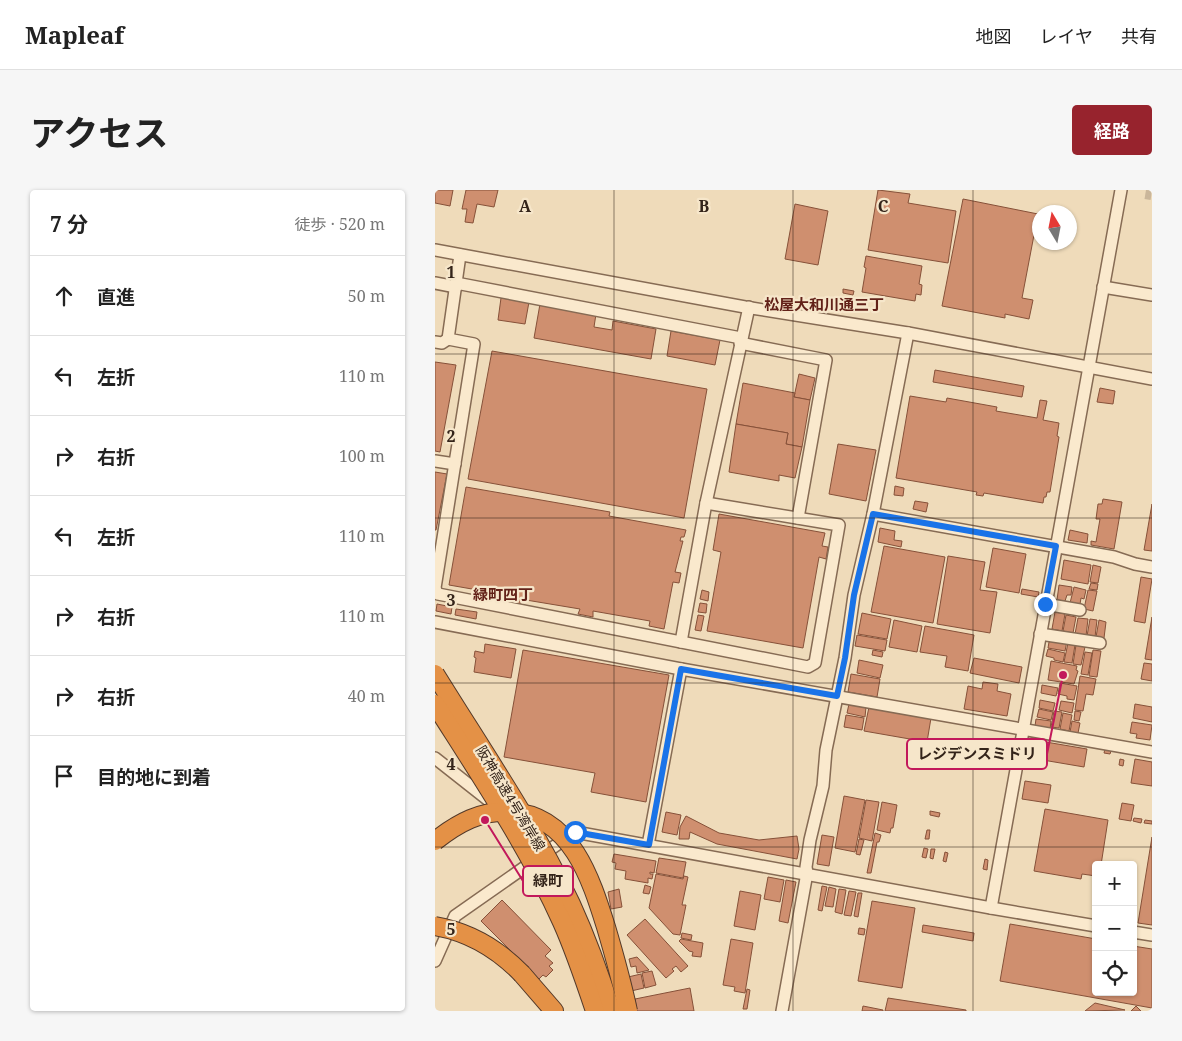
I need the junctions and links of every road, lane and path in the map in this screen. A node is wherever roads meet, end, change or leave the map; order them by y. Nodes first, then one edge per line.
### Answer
1 (1121, 190) edge
2 (435, 250) edge
3 (460, 255) junction
4 (435, 284) edge
5 (456, 285) junction
6 (1103, 287) junction
7 (1152, 296) edge
8 (749, 307) junction
9 (908, 333) junction
10 (448, 339) junction
11 (741, 340) junction
12 (435, 342) edge
13 (1089, 367) junction
14 (1152, 379) edge
15 (435, 461) edge
16 (455, 464) junction
17 (706, 503) junction
18 (873, 514) junction
19 (798, 518) junction
20 (438, 545) edge
21 (1056, 546) junction
22 (1152, 567) edge
23 (435, 588) edge
24 (1045, 604) junction
25 (1080, 610) dead end
26 (435, 622) edge
27 (1040, 634) junction
28 (681, 642) junction
29 (1100, 643) dead end
30 (681, 669) junction
31 (435, 674) edge
32 (837, 696) junction
33 (435, 704) edge
34 (1022, 730) junction
35 (1152, 752) edge
36 (435, 758) edge
37 (435, 841) edge
38 (649, 845) junction
39 (536, 858) junction
40 (807, 874) junction
41 (991, 908) junction
42 (1092, 925) edge
43 (435, 926) edge
44 (1137, 933) edge
45 (1152, 935) edge
46 (435, 937) edge
47 (435, 961) edge
48 (522, 974) junction
49 (554, 1011) edge
50 (595, 1011) edge
51 (604, 1011) edge
52 (611, 1011) edge
53 (628, 1011) edge
54 (782, 1011) edge

1 - 6 street
2 - 3 street
3 - 5 street
3 - 8 street
4 - 5 street
5 - 10 street
5 - 11 street
6 - 7 street
6 - 13 street
8 - 9 street
8 - 11 street
9 - 13 street
9 - 18 street
10 - 12 street
10 - 16 street
11 - 17 street
11 - 19 street
13 - 14 street
13 - 21 street
15 - 16 street
16 - 20 street
17 - 19 street
17 - 28 street
18 - 21 street
18 - 32 street
19 - 28 street
20 - 23 street
21 - 22 street
21 - 24 street
23 - 28 street
24 - 25 street
24 - 27 street
26 - 30 street
27 - 29 street
27 - 34 street
30 - 32 street
30 - 38 street
31 - 52 highway, 阪神高速4号湾岸線, bridge
32 - 34 street
32 - 40 street
33 - 50 highway, 阪神高速4号湾岸線, bridge
34 - 35 street
34 - 41 street
36 - 39 street
37 - 53 highway, bridge
38 - 39 street
38 - 40 street
39 - 47 street
39 - 51 street
40 - 41 street
40 - 54 street
41 - 42 street
43 - 48 highway, bridge
44 - 45 street
46 - 48 highway, bridge
48 - 49 highway

